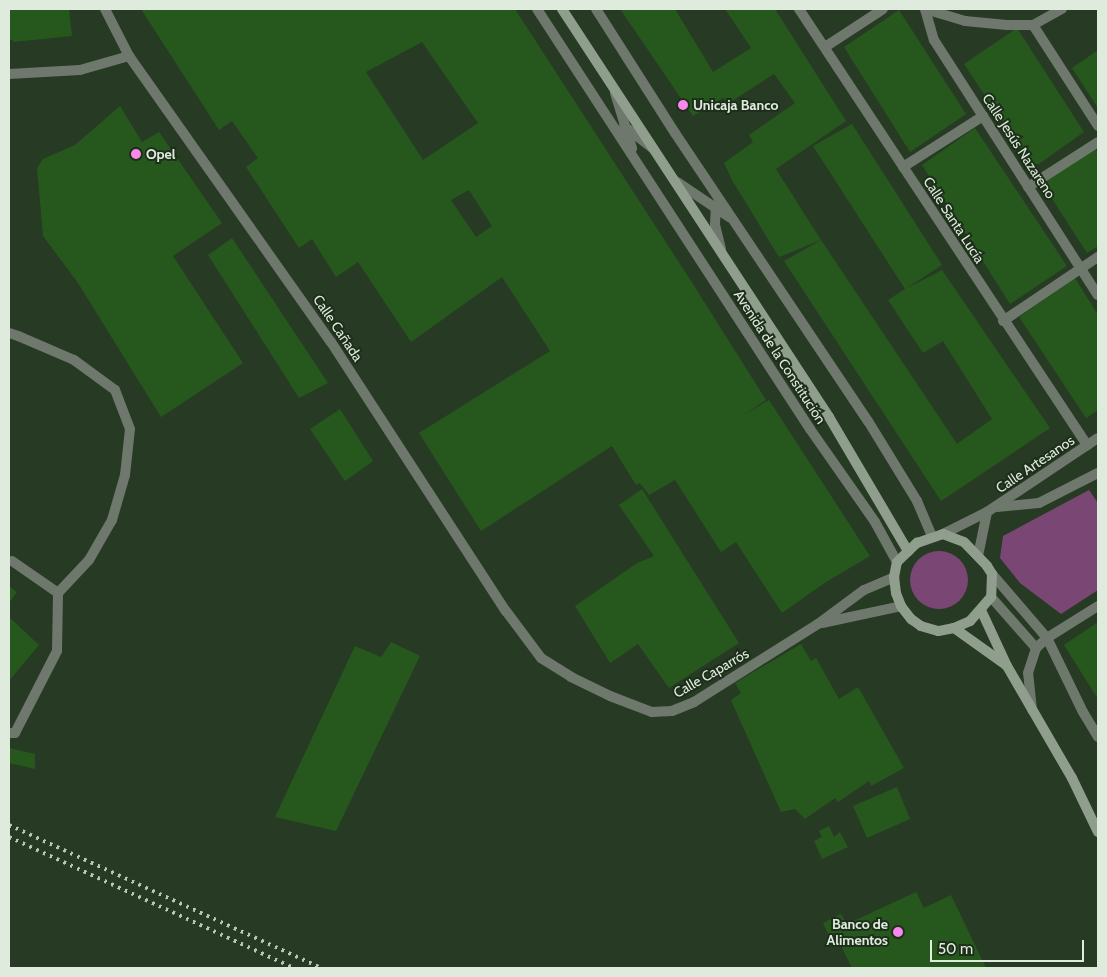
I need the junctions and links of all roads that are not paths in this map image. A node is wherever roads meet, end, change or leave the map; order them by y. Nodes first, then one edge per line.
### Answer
1 (105, 9) edge
2 (537, 9) edge
3 (562, 9) edge
4 (596, 9) edge
5 (799, 9) edge
6 (883, 9) edge
7 (925, 9) edge
8 (1062, 9) edge
9 (1033, 24) junction
10 (824, 47) junction
11 (129, 56) junction
12 (9, 74) edge
13 (612, 85) junction
14 (595, 98) junction
15 (982, 116) junction
16 (624, 126) junction
17 (1098, 126) edge
18 (1098, 142) edge
19 (655, 152) junction
20 (639, 167) junction
21 (903, 167) junction
22 (674, 180) junction
23 (1028, 187) junction
24 (715, 192) junction
25 (716, 209) junction
26 (735, 223) junction
27 (723, 255) junction
28 (1098, 258) edge
29 (1081, 269) junction
30 (1098, 295) edge
31 (1003, 320) junction
32 (14, 334) edge
33 (1098, 438) edge
34 (1087, 445) junction
35 (1098, 473) edge
36 (991, 510) junction
37 (943, 534) junction
38 (932, 537) junction
39 (908, 551) junction
40 (978, 556) junction
41 (12, 561) dead end
42 (897, 562) junction
43 (992, 574) junction
44 (894, 577) junction
45 (58, 592) junction
46 (991, 596) junction
47 (901, 606) junction
48 (1098, 606) edge
49 (981, 610) junction
50 (818, 624) junction
51 (954, 628) junction
52 (1047, 638) junction
53 (1036, 648) junction
54 (1007, 666) junction
55 (610, 696) joint
56 (1032, 710) junction
57 (9, 733) edge
58 (1098, 738) edge
59 (1098, 832) edge

1 - 11 street, Calle Cañada
2 - 14 street, Avenida de la Constitución
3 - 13 main road, Avenida de la Constitución
4 - 24 street, Avenida de la Constitución
5 - 10 street, Calle Santa Lucía
6 - 10 street
7 - 9 street
7 - 15 street, Calle Jesús Nazareno
8 - 9 street
9 - 17 street
10 - 21 street, Calle Santa Lucía
11 - 12 street
11 - 55 street, Calle Cañada
13 - 16 street, Avenida de la Constitución
13 - 19 main road, Avenida de la Constitución
14 - 16 street, Avenida de la Constitución
14 - 20 street, Avenida de la Constitución
15 - 21 street
15 - 23 street, Calle Jesús Nazareno
16 - 19 street, Avenida de la Constitución
16 - 20 street, Avenida de la Constitución
18 - 23 street
19 - 22 main road, Avenida de la Constitución
20 - 42 street, Avenida de la Constitución
21 - 31 street, Calle Santa Lucía
22 - 25 street
22 - 27 main road, Avenida de la Constitución
23 - 29 street, Calle Jesús Nazareno
24 - 25 street, Avenida de la Constitución
24 - 26 street, Avenida de la Constitución
25 - 26 street
25 - 27 street, Avenida de la Constitución
26 - 38 street, Avenida de la Constitución
27 - 39 main road, Avenida de la Constitución
28 - 29 street
29 - 30 street, Calle Jesús Nazareno
29 - 31 street
31 - 34 street, Calle Santa Lucía
32 - 45 street
33 - 34 street, Calle Artesanos
34 - 36 street, Calle Artesanos
35 - 36 street
36 - 37 street, Calle Artesanos
36 - 40 street
37 - 38 main road
37 - 40 main road
38 - 39 main road
39 - 42 main road
40 - 43 main road
41 - 45 street
42 - 44 main road
43 - 46 main road
43 - 52 street
44 - 47 main road
44 - 50 street, Calle Caparrós
45 - 57 street
46 - 49 main road
46 - 53 street
47 - 50 street, Calle Caparrós
47 - 51 main road
48 - 52 street
49 - 51 main road
49 - 54 main road
50 - 55 street, Calle Caparrós
51 - 54 main road
52 - 53 street
52 - 58 street
53 - 56 street
54 - 56 main road
56 - 59 main road

